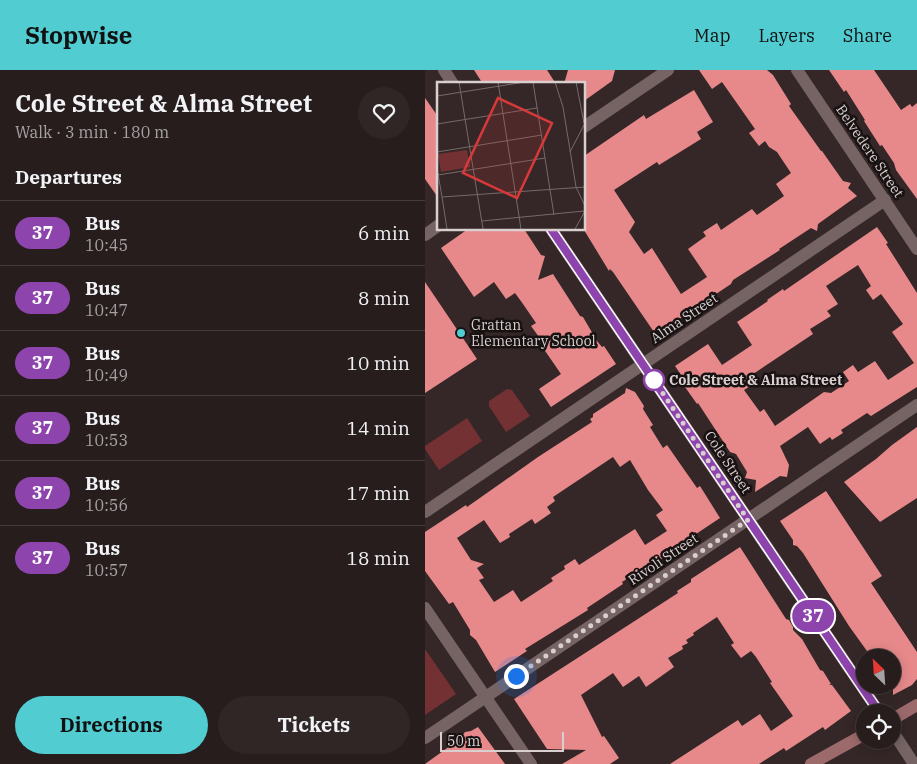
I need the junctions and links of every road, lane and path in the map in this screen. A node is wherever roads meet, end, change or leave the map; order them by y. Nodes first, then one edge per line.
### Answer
1 (444, 70) edge
2 (668, 70) edge
3 (797, 70) edge
4 (452, 82) edge
5 (585, 126) edge
6 (885, 200) junction
7 (437, 226) edge
8 (552, 230) edge
9 (425, 234) edge
10 (917, 249) edge
11 (643, 364) junction
12 (917, 405) edge
13 (425, 512) edge
14 (748, 520) junction
15 (425, 608) edge
16 (485, 697) junction
17 (874, 704) edge
18 (917, 705) edge
19 (901, 714) edge
20 (425, 738) edge
21 (856, 739) edge
22 (901, 744) edge
23 (531, 764) edge
24 (811, 764) edge
25 (914, 764) edge

1 - 4 street
2 - 5 street
3 - 6 street, Belvedere Street
6 - 10 street, Belvedere Street
6 - 11 street, Alma Street
7 - 9 street
8 - 11 street, Cole Street
11 - 13 street, Alma Street
11 - 14 street, Cole Street
12 - 14 street, Rivoli Street
14 - 16 street, Rivoli Street
14 - 17 street, Cole Street
15 - 16 street
16 - 20 street, Rivoli Street
16 - 23 street
18 - 19 main road
21 - 24 main road
22 - 25 street

